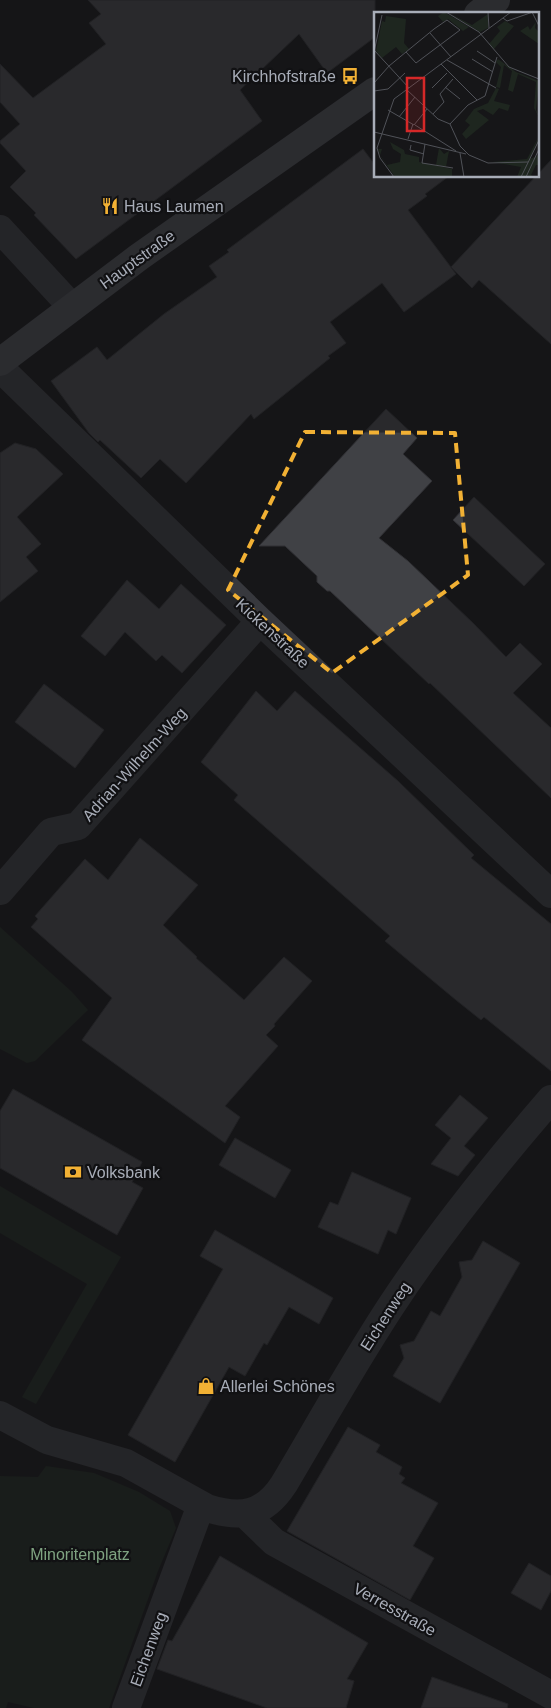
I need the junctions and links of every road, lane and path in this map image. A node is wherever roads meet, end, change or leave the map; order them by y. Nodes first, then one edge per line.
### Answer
1 (496, 0) edge
2 (481, 12) edge
3 (374, 92) edge
4 (0, 229) edge
5 (72, 307) junction
6 (0, 362) edge
7 (0, 368) edge
8 (260, 621) junction
9 (0, 891) edge
10 (551, 894) edge
11 (551, 1099) edge
12 (0, 1415) edge
13 (210, 1508) junction
14 (245, 1514) junction
15 (551, 1695) edge
16 (126, 1708) edge

1 - 2 street
3 - 5 street, Hauptstraße
4 - 5 street
5 - 6 street, Hauptstraße
7 - 8 street, Kickenstraße
8 - 9 street, Adrian-Wilhelm-Weg
8 - 10 street, Kickenstraße
11 - 14 street, Eichenweg
12 - 13 street
13 - 14 street
13 - 16 street, Eichenweg
14 - 15 street, Verresstraße

